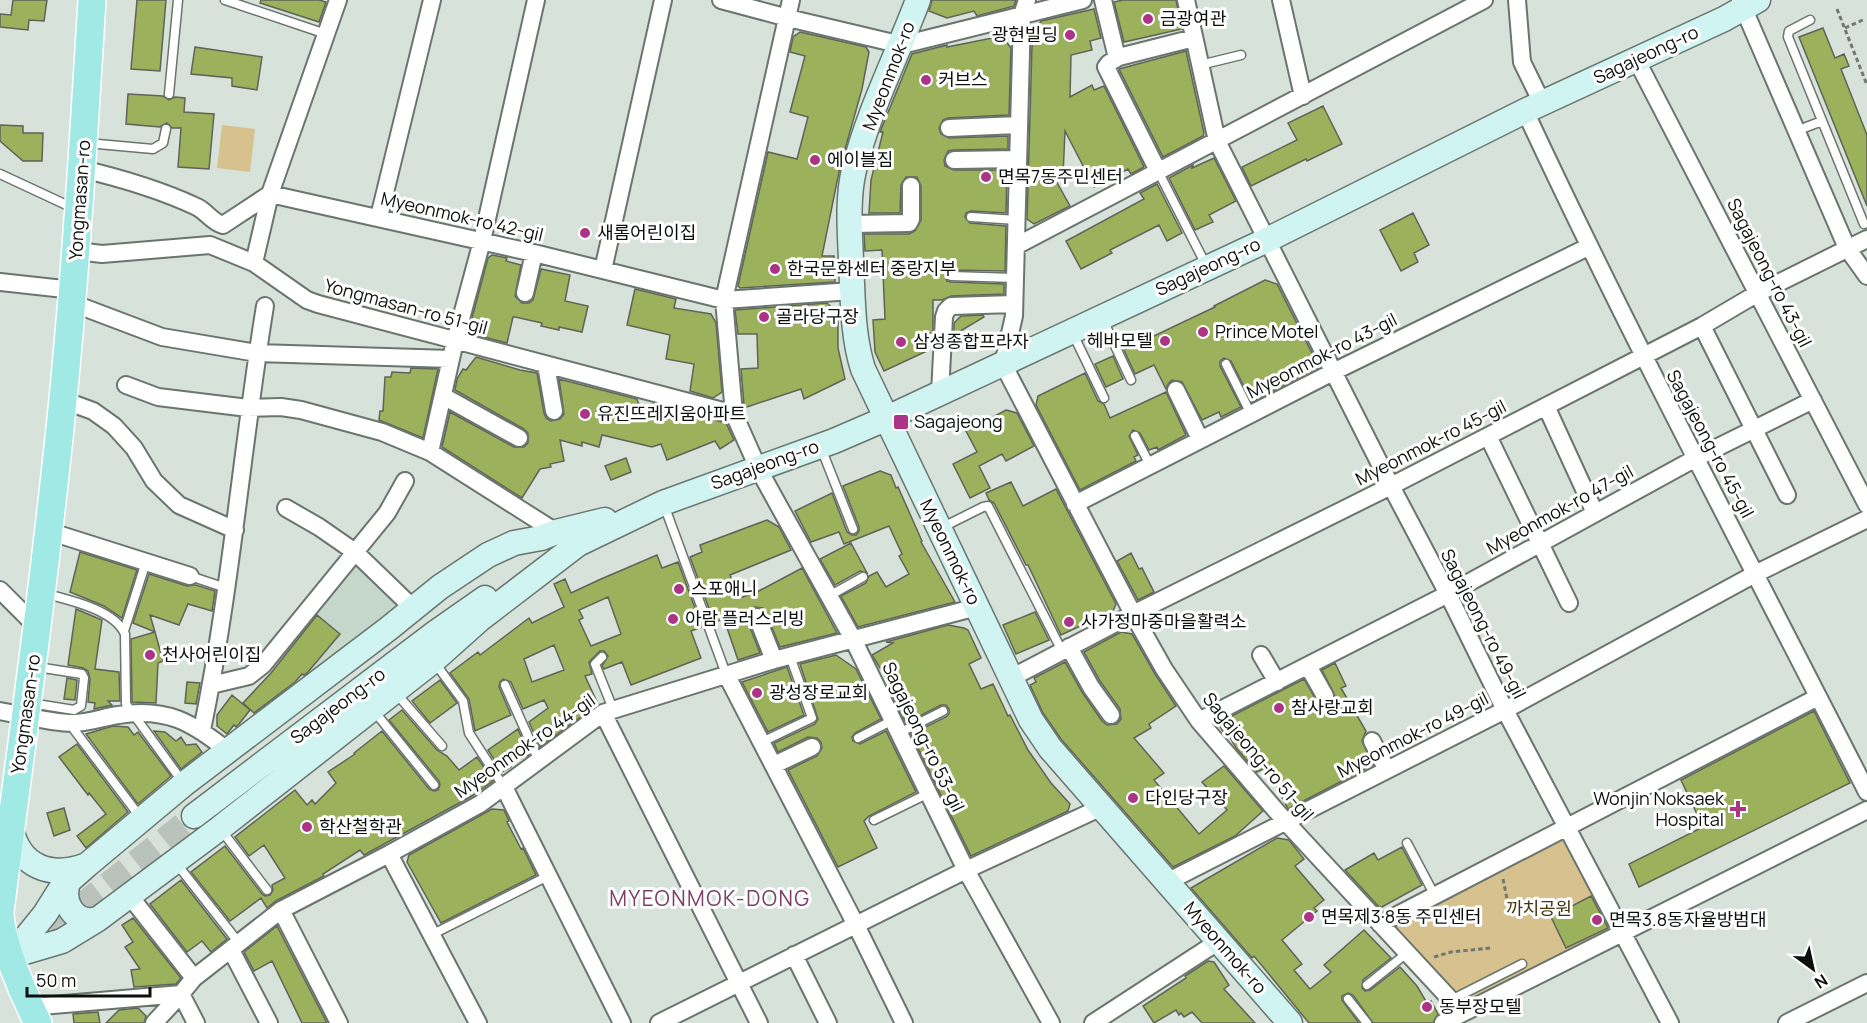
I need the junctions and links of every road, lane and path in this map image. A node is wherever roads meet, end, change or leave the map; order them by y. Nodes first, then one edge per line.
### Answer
1 (92, 0) edge
2 (178, 0) edge
3 (225, 0) edge
4 (338, 0) edge
5 (432, 0) edge
6 (536, 0) edge
7 (663, 0) edge
8 (721, 0) edge
9 (791, 0) edge
10 (918, 0) edge
11 (1083, 0) edge
12 (1103, 0) edge
13 (1186, 0) edge
14 (1281, 0) edge
15 (1484, 0) edge
16 (1517, 0) edge
17 (1747, 3) edge
18 (1025, 7) edge
19 (1837, 9) dead end
20 (788, 18) junction
21 (1865, 19) dead end
22 (1810, 20) dead end
23 (1845, 28) junction
24 (326, 34) junction
25 (1194, 38) junction
26 (902, 45) junction
27 (1240, 55) dead end
28 (1117, 58) junction
29 (1636, 59) junction
30 (1200, 65) junction
31 (1867, 85) edge
32 (169, 94) dead end
33 (1303, 96) junction
34 (1533, 107) junction
35 (1822, 121) junction
36 (1019, 125) junction
37 (950, 128) dead end
38 (166, 129) dead end
39 (1796, 131) junction
40 (1217, 141) junction
41 (83, 156) junction
42 (1018, 159) junction
43 (954, 160) dead end
44 (1158, 171) junction
45 (0, 174) edge
46 (912, 186) dead end
47 (270, 194) junction
48 (79, 210) junction
49 (379, 217) junction
50 (971, 217) dead end
51 (1017, 220) junction
52 (850, 224) junction
53 (1866, 231) edge
54 (1267, 240) junction
55 (482, 241) junction
56 (1017, 246) junction
57 (1588, 247) junction
58 (1847, 248) junction
59 (77, 251) junction
60 (534, 253) junction
61 (254, 263) junction
62 (1207, 267) junction
63 (603, 270) junction
64 (951, 276) dead end
65 (1867, 276) edge
66 (1015, 278) junction
67 (0, 282) edge
68 (852, 291) junction
69 (525, 293) dead end
70 (1758, 293) junction
71 (73, 296) junction
72 (724, 300) junction
73 (1014, 304) junction
74 (265, 306) dead end
75 (1102, 317) junction
76 (1702, 326) junction
77 (1072, 331) junction
78 (455, 340) junction
79 (257, 353) junction
80 (1642, 356) junction
81 (451, 359) junction
82 (546, 364) junction
83 (1003, 364) junction
84 (1226, 364) dead end
85 (1333, 372) junction
86 (1131, 380) dead end
87 (126, 385) dead end
88 (1176, 390) dead end
89 (940, 393) junction
90 (443, 396) junction
91 (1104, 398) dead end
92 (63, 400) junction
93 (1813, 400) junction
94 (1546, 406) junction
95 (248, 408) junction
96 (554, 411) dead end
97 (734, 414) junction
98 (1251, 414) junction
99 (885, 419) junction
100 (1754, 430) junction
101 (1135, 436) dead end
102 (1488, 436) junction
103 (519, 438) dead end
104 (1200, 439) junction
105 (820, 446) junction
106 (430, 452) junction
107 (1696, 458) junction
108 (1150, 465) junction
109 (758, 468) junction
110 (405, 481) dead end
111 (1390, 486) junction
112 (1787, 495) dead end
113 (1075, 504) junction
114 (1867, 505) edge
115 (655, 506) junction
116 (286, 508) dead end
117 (1595, 513) junction
118 (1867, 519) edge
119 (853, 529) dead end
120 (939, 529) junction
121 (235, 530) junction
122 (48, 531) junction
123 (549, 535) junction
124 (1539, 543) junction
125 (578, 544) junction
126 (355, 552) junction
127 (146, 562) junction
128 (1755, 574) junction
129 (190, 576) joint
130 (863, 577) dead end
131 (226, 588) junction
132 (0, 590) edge
133 (42, 592) junction
134 (1448, 594) junction
135 (829, 596) junction
136 (1569, 603) dead end
137 (977, 607) junction
138 (414, 609) junction
139 (1133, 614) junction
140 (758, 617) dead end
141 (38, 627) junction
142 (124, 631) junction
143 (853, 639) junction
144 (1065, 649) junction
145 (1262, 655) dead end
146 (602, 657) dead end
147 (782, 658) junction
148 (433, 661) junction
149 (32, 666) junction
150 (1308, 666) junction
151 (726, 674) junction
152 (1011, 678) junction
153 (1277, 682) junction
154 (211, 685) junction
155 (506, 685) dead end
156 (394, 692) junction
157 (1324, 696) dead end
158 (1818, 697) junction
159 (17, 709) edge
160 (372, 710) junction
161 (608, 711) junction
162 (943, 711) dead end
163 (1505, 711) junction
164 (131, 713) junction
165 (1111, 715) dead end
166 (1199, 722) junction
167 (69, 723) junction
168 (896, 727) junction
169 (202, 730) junction
170 (858, 738) dead end
171 (1372, 741) dead end
172 (762, 742) junction
173 (442, 746) dead end
174 (812, 747) dead end
175 (228, 751) junction
176 (539, 761) junction
177 (774, 765) junction
178 (1387, 770) junction
179 (434, 785) dead end
180 (504, 788) junction
181 (1867, 792) edge
182 (929, 793) junction
183 (187, 802) junction
184 (1102, 807) junction
185 (1867, 810) edge
186 (141, 818) junction
187 (874, 820) dead end
188 (1285, 821) junction
189 (1567, 827) junction
190 (11, 828) junction
191 (220, 828) junction
192 (1407, 843) dead end
193 (389, 854) junction
194 (175, 862) junction
195 (87, 865) junction
196 (966, 870) junction
197 (548, 876) junction
198 (69, 880) junction
199 (1167, 882) junction
200 (267, 890) dead end
201 (129, 895) junction
202 (1435, 896) junction
203 (281, 910) junction
204 (98, 919) junction
205 (1380, 924) junction
206 (856, 925) junction
207 (433, 934) junction
208 (1622, 934) junction
209 (1219, 941) junction
210 (235, 946) junction
211 (1491, 948) dead end
212 (794, 955) junction
213 (5, 958) edge
214 (1413, 959) junction
215 (1522, 964) dead end
216 (194, 978) junction
217 (739, 982) junction
218 (1867, 983) edge
219 (1367, 985) dead end
220 (181, 994) junction
221 (1348, 999) dead end
222 (1451, 1000) junction
223 (1463, 1013) junction
224 (34, 1015) edge
225 (1116, 1017) edge
226 (154, 1023) edge
227 (196, 1023) edge
228 (269, 1023) edge
229 (339, 1023) edge
230 (478, 1023) edge
231 (622, 1023) edge
232 (659, 1023) edge
233 (759, 1023) edge
234 (828, 1023) edge
235 (904, 1023) edge
236 (1051, 1023) edge
237 (1093, 1023) edge
238 (1290, 1023) edge
239 (1367, 1023) edge
240 (1443, 1023) edge
241 (1670, 1023) edge
242 (1787, 1023) edge

1 - 41 main road, Yongmasan-ro
2 - 32 lane
3 - 24 lane
4 - 24 street
5 - 49 street
6 - 55 street
7 - 63 street
8 - 20 street
9 - 20 street, Sagajeong-ro 53-gil
10 - 26 main road, Myeonmok-ro
11 - 18 street
12 - 28 street
13 - 25 street, Sagajeong-ro 49-gil
14 - 33 street
15 - 33 street
16 - 34 street, Sagajeong-ro 45-gil
17 - 29 main road, Sagajeong-ro
17 - 39 street
18 - 26 street
18 - 36 street
19 - 23 path
20 - 26 street
20 - 72 street, Sagajeong-ro 53-gil
21 - 23 path
22 - 35 lane
23 - 31 path
24 - 47 street
25 - 28 street
25 - 30 street, Sagajeong-ro 49-gil
26 - 52 main road, Myeonmok-ro
27 - 30 lane
28 - 44 street
29 - 34 main road, Sagajeong-ro
29 - 70 street, Sagajeong-ro 43-gil
30 - 40 street, Sagajeong-ro 49-gil
33 - 40 street
34 - 54 main road, Sagajeong-ro
34 - 57 street, Sagajeong-ro 45-gil
35 - 39 lane
35 - 53 lane
36 - 37 street
36 - 42 street
38 - 41 lane
39 - 58 street
40 - 44 street
40 - 54 street, Sagajeong-ro 49-gil
41 - 47 street
41 - 48 main road, Yongmasan-ro
42 - 43 street
42 - 51 street
44 - 56 street
44 - 62 lane
45 - 48 lane
46 - 52 street
47 - 49 street, Myeonmok-ro 42-gil
47 - 61 street
48 - 59 main road, Yongmasan-ro
49 - 55 street, Myeonmok-ro 42-gil
50 - 51 lane
51 - 56 street
52 - 68 main road, Myeonmok-ro
53 - 58 street, Myeonmok-ro 45-gil
54 - 62 main road, Sagajeong-ro
54 - 85 street, Sagajeong-ro 49-gil
55 - 60 street, Myeonmok-ro 42-gil
55 - 78 street
56 - 66 street
57 - 80 street, Sagajeong-ro 45-gil
57 - 85 street, Myeonmok-ro 43-gil
58 - 65 street
58 - 70 street, Myeonmok-ro 45-gil
59 - 61 street, Yongmasan-ro 51-gil
59 - 71 main road, Yongmasan-ro
60 - 63 street, Myeonmok-ro 42-gil
60 - 69 street
61 - 78 street, Yongmasan-ro 51-gil
62 - 75 main road, Sagajeong-ro
63 - 72 street, Myeonmok-ro 42-gil
64 - 66 lane
66 - 73 street
67 - 71 street
68 - 72 street, Myeonmok-ro 42-gil
68 - 99 main road, Myeonmok-ro
70 - 76 street, Myeonmok-ro 45-gil
70 - 93 street, Sagajeong-ro 43-gil
71 - 79 street
71 - 92 main road, Yongmasan-ro
72 - 97 street, Sagajeong-ro 53-gil
73 - 83 street
73 - 89 street
74 - 79 street
75 - 77 main road, Sagajeong-ro
75 - 86 lane
76 - 80 street, Myeonmok-ro 45-gil
76 - 100 street
77 - 83 main road, Sagajeong-ro
77 - 91 lane
78 - 81 street
78 - 82 street, Yongmasan-ro 51-gil
79 - 81 street
79 - 95 street
80 - 94 street, Myeonmok-ro 45-gil
80 - 107 street, Sagajeong-ro 45-gil
81 - 90 street
82 - 96 street
82 - 97 street, Yongmasan-ro 51-gil
83 - 89 main road, Sagajeong-ro
83 - 113 street, Sagajeong-ro 51-gil
84 - 98 lane
85 - 98 street, Myeonmok-ro 43-gil
85 - 111 street, Sagajeong-ro 49-gil
87 - 95 street
88 - 104 street
89 - 99 main road, Sagajeong-ro
90 - 103 street
90 - 106 street
92 - 121 street
92 - 122 main road, Yongmasan-ro
93 - 100 street, Myeonmok-ro 47-gil
93 - 114 street, Sagajeong-ro 43-gil
94 - 102 street, Myeonmok-ro 45-gil
94 - 117 street
95 - 106 street
95 - 121 street
97 - 109 street, Sagajeong-ro 53-gil
98 - 104 street, Myeonmok-ro 43-gil
99 - 105 main road, Sagajeong-ro
99 - 120 main road, Myeonmok-ro
100 - 107 street, Myeonmok-ro 47-gil
100 - 112 street
101 - 108 lane
102 - 111 street, Myeonmok-ro 45-gil
102 - 124 street
104 - 108 street, Myeonmok-ro 43-gil
105 - 109 main road, Sagajeong-ro
105 - 119 lane
106 - 123 street
107 - 117 street, Myeonmok-ro 47-gil
107 - 128 street, Sagajeong-ro 45-gil
108 - 113 street, Myeonmok-ro 43-gil
109 - 115 main road, Sagajeong-ro
109 - 135 street, Sagajeong-ro 53-gil
110 - 126 street
111 - 134 street, Sagajeong-ro 49-gil
111 - 139 street, Myeonmok-ro 45-gil
113 - 139 street, Sagajeong-ro 51-gil
115 - 123 main road
115 - 125 main road
115 - 151 lane
116 - 126 street
117 - 124 street, Myeonmok-ro 47-gil
118 - 128 street, Myeonmok-ro 49-gil
120 - 137 main road, Myeonmok-ro
120 - 144 lane
121 - 131 street
122 - 127 street
122 - 133 main road, Yongmasan-ro
123 - 138 main road
123 - 183 main road, Sagajeong-ro
124 - 134 street, Myeonmok-ro 47-gil
124 - 136 street
125 - 148 main road
125 - 183 main road, Sagajeong-ro
126 - 138 street
126 - 154 street
127 - 129 street
127 - 142 lane
128 - 158 street, Sagajeong-ro 45-gil
128 - 163 street, Myeonmok-ro 49-gil
129 - 131 lane
130 - 135 lane
131 - 154 street
132 - 141 street
133 - 141 main road, Yongmasan-ro
133 - 142 lane
134 - 150 street, Myeonmok-ro 47-gil
134 - 163 street, Sagajeong-ro 49-gil
135 - 143 street, Sagajeong-ro 53-gil
137 - 143 street, Myeonmok-ro 44-gil
137 - 152 main road, Myeonmok-ro
138 - 175 main road
139 - 144 street, Myeonmok-ro 45-gil
139 - 166 street, Sagajeong-ro 51-gil
140 - 147 street
141 - 149 main road, Yongmasan-ro
142 - 164 lane
143 - 147 street, Myeonmok-ro 44-gil
143 - 168 street, Sagajeong-ro 53-gil
144 - 152 street, Myeonmok-ro 45-gil
144 - 165 street
145 - 153 street
146 - 161 lane
147 - 151 street, Myeonmok-ro 44-gil
147 - 172 lane
148 - 156 main road
148 - 180 lane
149 - 159 main road, Yongmasan-ro
149 - 159 lane
150 - 153 street, Myeonmok-ro 47-gil
150 - 157 street
151 - 161 street, Myeonmok-ro 44-gil
151 - 172 street
152 - 184 main road, Myeonmok-ro
153 - 166 street, Myeonmok-ro 47-gil
154 - 169 street
155 - 176 lane
156 - 160 main road
156 - 173 lane
158 - 181 street, Sagajeong-ro 45-gil
158 - 189 street
159 - 167 street
159 - 190 main road, Yongmasan-ro
160 - 179 lane
160 - 191 main road
161 - 176 street, Myeonmok-ro 44-gil
161 - 217 street
162 - 168 lane
163 - 178 street, Myeonmok-ro 49-gil
163 - 189 street, Sagajeong-ro 49-gil
164 - 167 street
164 - 169 street
164 - 183 lane
166 - 188 street, Sagajeong-ro 51-gil
167 - 186 lane
168 - 170 lane
168 - 182 street, Sagajeong-ro 53-gil
169 - 175 street
171 - 178 street
172 - 177 street
174 - 177 street
175 - 183 main road
176 - 180 street, Myeonmok-ro 44-gil
177 - 206 street
178 - 188 street, Myeonmok-ro 49-gil
180 - 193 street, Myeonmok-ro 44-gil
180 - 197 street
182 - 187 lane
182 - 196 street, Sagajeong-ro 53-gil
183 - 186 main road
184 - 196 street
184 - 199 main road, Myeonmok-ro
185 - 208 street
186 - 195 main road
188 - 199 street, Myeonmok-ro 49-gil
188 - 205 street, Sagajeong-ro 51-gil
189 - 202 street
189 - 208 street, Sagajeong-ro 49-gil
190 - 195 main road
190 - 213 main road, Yongmasan-ro
191 - 194 main road
191 - 200 lane
192 - 202 lane
193 - 203 street, Myeonmok-ro 44-gil
193 - 207 street
194 - 201 main road
194 - 210 lane
195 - 198 main road
196 - 206 street
196 - 236 street, Sagajeong-ro 53-gil
197 - 207 lane
197 - 231 street
198 - 204 main road
198 - 213 main road
199 - 209 main road, Myeonmok-ro
201 - 204 main road
201 - 216 street
202 - 205 street
203 - 210 street, Myeonmok-ro 44-gil
203 - 229 street
204 - 213 main road
205 - 214 street, Sagajeong-ro 51-gil
206 - 212 street
206 - 235 street
207 - 230 street
208 - 223 street
208 - 241 street, Sagajeong-ro 49-gil
209 - 225 street
209 - 238 main road, Myeonmok-ro
210 - 216 street, Myeonmok-ro 44-gil
210 - 228 street
211 - 214 path
212 - 217 street
212 - 234 street
213 - 224 main road, Yongmasan-ro
214 - 219 lane
214 - 222 street, Sagajeong-ro 51-gil
215 - 222 lane
216 - 220 street, Myeonmok-ro 44-gil
217 - 232 street
217 - 233 street
218 - 242 street
220 - 224 street
220 - 226 street, Myeonmok-ro 44-gil
220 - 227 street
221 - 239 lane
222 - 223 street, Sagajeong-ro 51-gil
223 - 240 street
225 - 237 street

